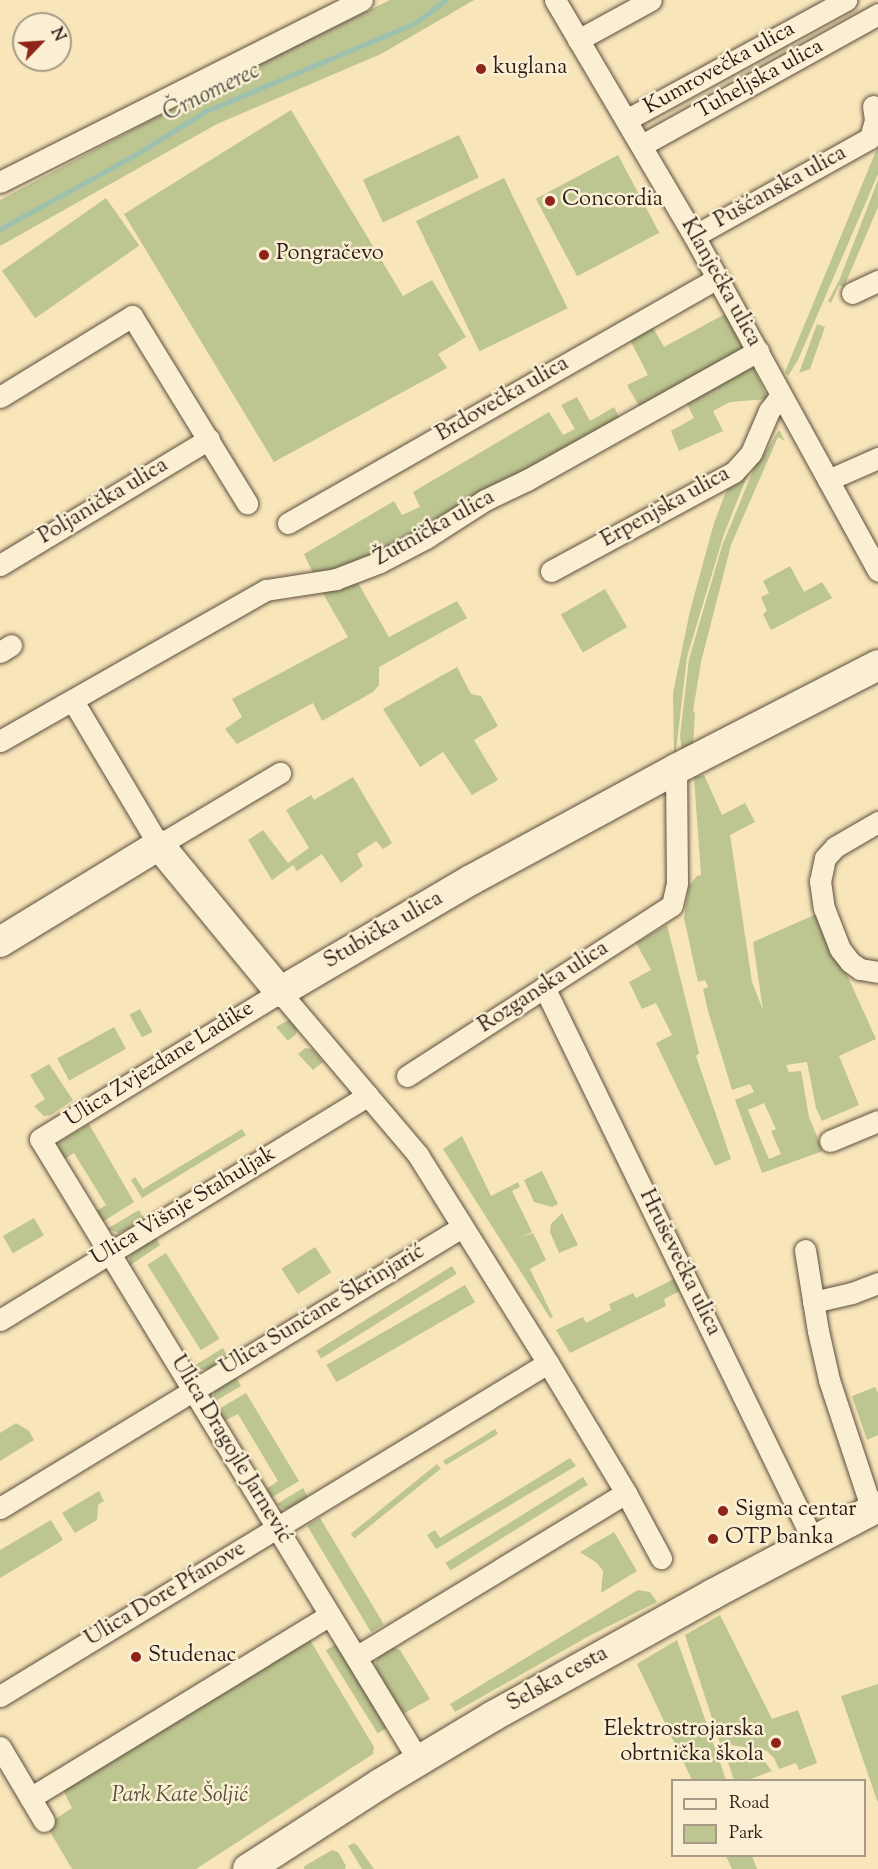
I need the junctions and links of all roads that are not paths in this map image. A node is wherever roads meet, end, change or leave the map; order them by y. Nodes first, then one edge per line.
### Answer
1 (362, 0) edge
2 (555, 0) edge
3 (651, 0) edge
4 (846, 0) edge
5 (878, 14) edge
6 (578, 40) junction
7 (873, 106) dead end
8 (626, 120) junction
9 (642, 145) junction
10 (0, 183) edge
11 (694, 236) junction
12 (718, 278) junction
13 (878, 281) edge
14 (852, 293) dead end
15 (758, 351) junction
16 (781, 395) junction
17 (0, 397) edge
18 (208, 439) junction
19 (878, 458) edge
20 (828, 480) junction
21 (247, 503) dead end
22 (288, 522) dead end
23 (0, 565) edge
24 (551, 571) dead end
25 (878, 571) edge
26 (877, 668) edge
27 (73, 701) junction
28 (0, 741) edge
29 (676, 769) junction
30 (280, 773) dead end
31 (878, 822) edge
32 (159, 845) junction
33 (0, 942) edge
34 (878, 972) edge
35 (544, 987) junction
36 (280, 992) junction
37 (407, 1076) dead end
38 (368, 1095) junction
39 (878, 1121) edge
40 (40, 1139) joint
41 (830, 1141) dead end
42 (462, 1227) junction
43 (805, 1250) dead end
44 (110, 1253) junction
45 (878, 1283) edge
46 (813, 1302) junction
47 (0, 1320) edge
48 (548, 1363) junction
49 (193, 1390) junction
50 (626, 1493) junction
51 (0, 1508) edge
52 (875, 1508) edge
53 (277, 1528) junction
54 (813, 1540) junction
55 (661, 1557) dead end
56 (330, 1615) junction
57 (356, 1657) junction
58 (0, 1696) edge
59 (0, 1747) edge
60 (419, 1761) junction
61 (30, 1798) junction
62 (44, 1821) dead end
63 (248, 1869) edge

1 - 10 street
2 - 6 street, Klanječka ulica
3 - 6 street
4 - 8 street, Kumrovečka ulica
5 - 9 street, Tuheljska ulica
6 - 8 street, Klanječka ulica
7 - 11 street, Pušćanska ulica
8 - 9 street, Klanječka ulica
9 - 11 street, Klanječka ulica
11 - 12 street, Klanječka ulica
12 - 15 street, Klanječka ulica
12 - 22 street, Brdovečka ulica
13 - 14 street
15 - 16 street, Klanječka ulica
15 - 27 street, Žutnička ulica
16 - 20 street, Klanječka ulica
16 - 24 street, Erpenjska ulica
17 - 18 street
18 - 21 street
18 - 23 street, Poljanička ulica
19 - 20 street
20 - 25 street, Klanječka ulica
26 - 29 street, Stubička ulica
27 - 28 street
27 - 32 street
29 - 35 street, Rozganska ulica
29 - 36 street, Stubička ulica
30 - 32 street
31 - 34 street
32 - 33 street
32 - 36 street
35 - 37 street, Rozganska ulica
35 - 54 street, Hruševečka ulica
36 - 38 street
36 - 40 street, Ulica Zvjezdane Ladike
38 - 42 street
38 - 44 street, Ulica Višnje Stahuljak
39 - 41 street
40 - 44 street, Ulica Dragojle Jarnević
42 - 48 street
42 - 49 street, Ulica Sunčane Škrinjarić
43 - 46 street
44 - 47 street, Ulica Višnje Stahuljak
44 - 49 street, Ulica Dragojle Jarnević
45 - 46 street
46 - 52 street
48 - 50 street
48 - 53 street, Ulica Dore Pfanove
49 - 51 street, Ulica Sunčane Škrinjarić
49 - 53 street, Ulica Dragojle Jarnević
50 - 55 street
50 - 57 street
52 - 54 street, Selska cesta
53 - 56 street, Ulica Dragojle Jarnević
53 - 58 street, Ulica Dore Pfanove
54 - 60 street, Selska cesta
56 - 57 street, Ulica Dragojle Jarnević
56 - 61 street
57 - 60 street, Ulica Dragojle Jarnević
59 - 61 street
60 - 63 street, Selska cesta
61 - 62 street

